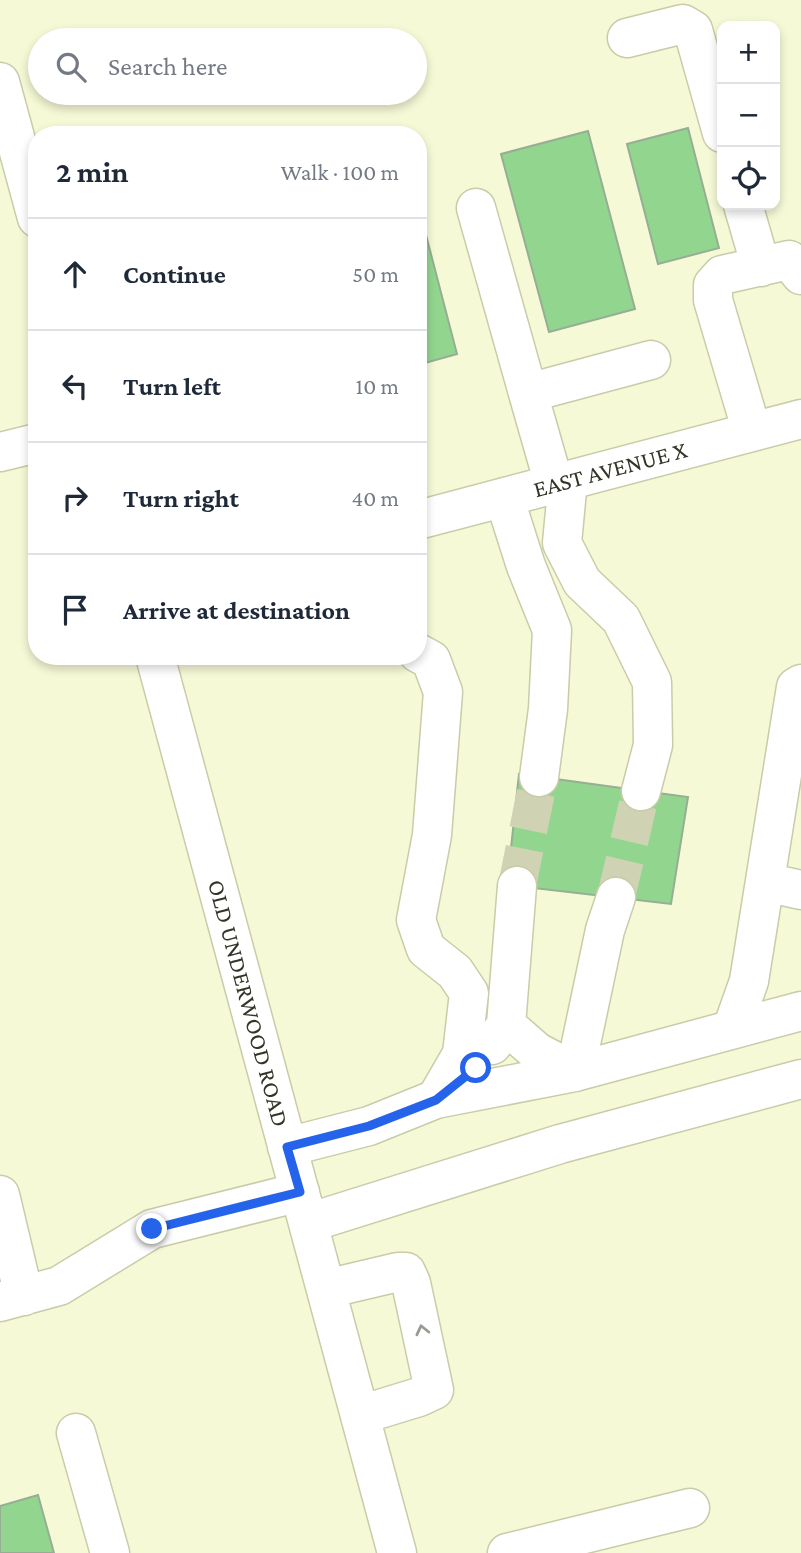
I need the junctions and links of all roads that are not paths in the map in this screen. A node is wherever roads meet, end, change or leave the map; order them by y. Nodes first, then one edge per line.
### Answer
1 (627, 38) dead end
2 (0, 82) edge
3 (717, 115) edge
4 (28, 185) edge
5 (476, 208) dead end
6 (744, 210) edge
7 (761, 267) junction
8 (801, 275) edge
9 (650, 360) dead end
10 (528, 393) junction
11 (801, 419) edge
12 (752, 432) junction
13 (28, 445) edge
14 (0, 452) edge
15 (561, 482) junction
16 (504, 497) junction
17 (427, 518) edge
18 (427, 658) edge
19 (157, 665) edge
20 (801, 684) edge
21 (539, 777) tunnel mouth
22 (641, 791) tunnel mouth
23 (517, 886) tunnel mouth
24 (783, 886) edge
25 (616, 897) tunnel mouth
26 (801, 1011) edge
27 (506, 1025) junction
28 (732, 1030) junction
29 (575, 1072) junction
30 (801, 1079) edge
31 (436, 1100) junction
32 (287, 1147) junction
33 (0, 1195) edge
34 (304, 1208) junction
35 (326, 1289) junction
36 (12, 1299) edge
37 (360, 1416) junction
38 (76, 1433) dead end
39 (690, 1508) dead end
40 (110, 1553) edge
41 (397, 1553) edge
42 (507, 1553) edge

1 - 3 street
2 - 4 street
5 - 10 street
6 - 7 street
7 - 8 street
7 - 12 street
9 - 10 street
10 - 15 street
11 - 12 street, EAST AVENUE X
12 - 15 street, EAST AVENUE X
13 - 14 street
15 - 16 street, EAST AVENUE X
15 - 22 street
16 - 17 street, EAST AVENUE X
16 - 21 street
18 - 31 street
19 - 32 street, OLD UNDERWOOD ROAD
20 - 24 street
23 - 27 street
24 - 28 street
25 - 29 street
26 - 28 street
27 - 29 street
27 - 31 street
28 - 29 street
29 - 31 street
30 - 34 street
31 - 32 street
32 - 34 street, OLD UNDERWOOD ROAD
33 - 36 street
34 - 35 street, OLD UNDERWOOD ROAD
34 - 36 street
35 - 37 street, OLD UNDERWOOD ROAD
37 -> 35 street
37 - 41 street, OLD UNDERWOOD ROAD
38 - 40 street
39 - 42 street

